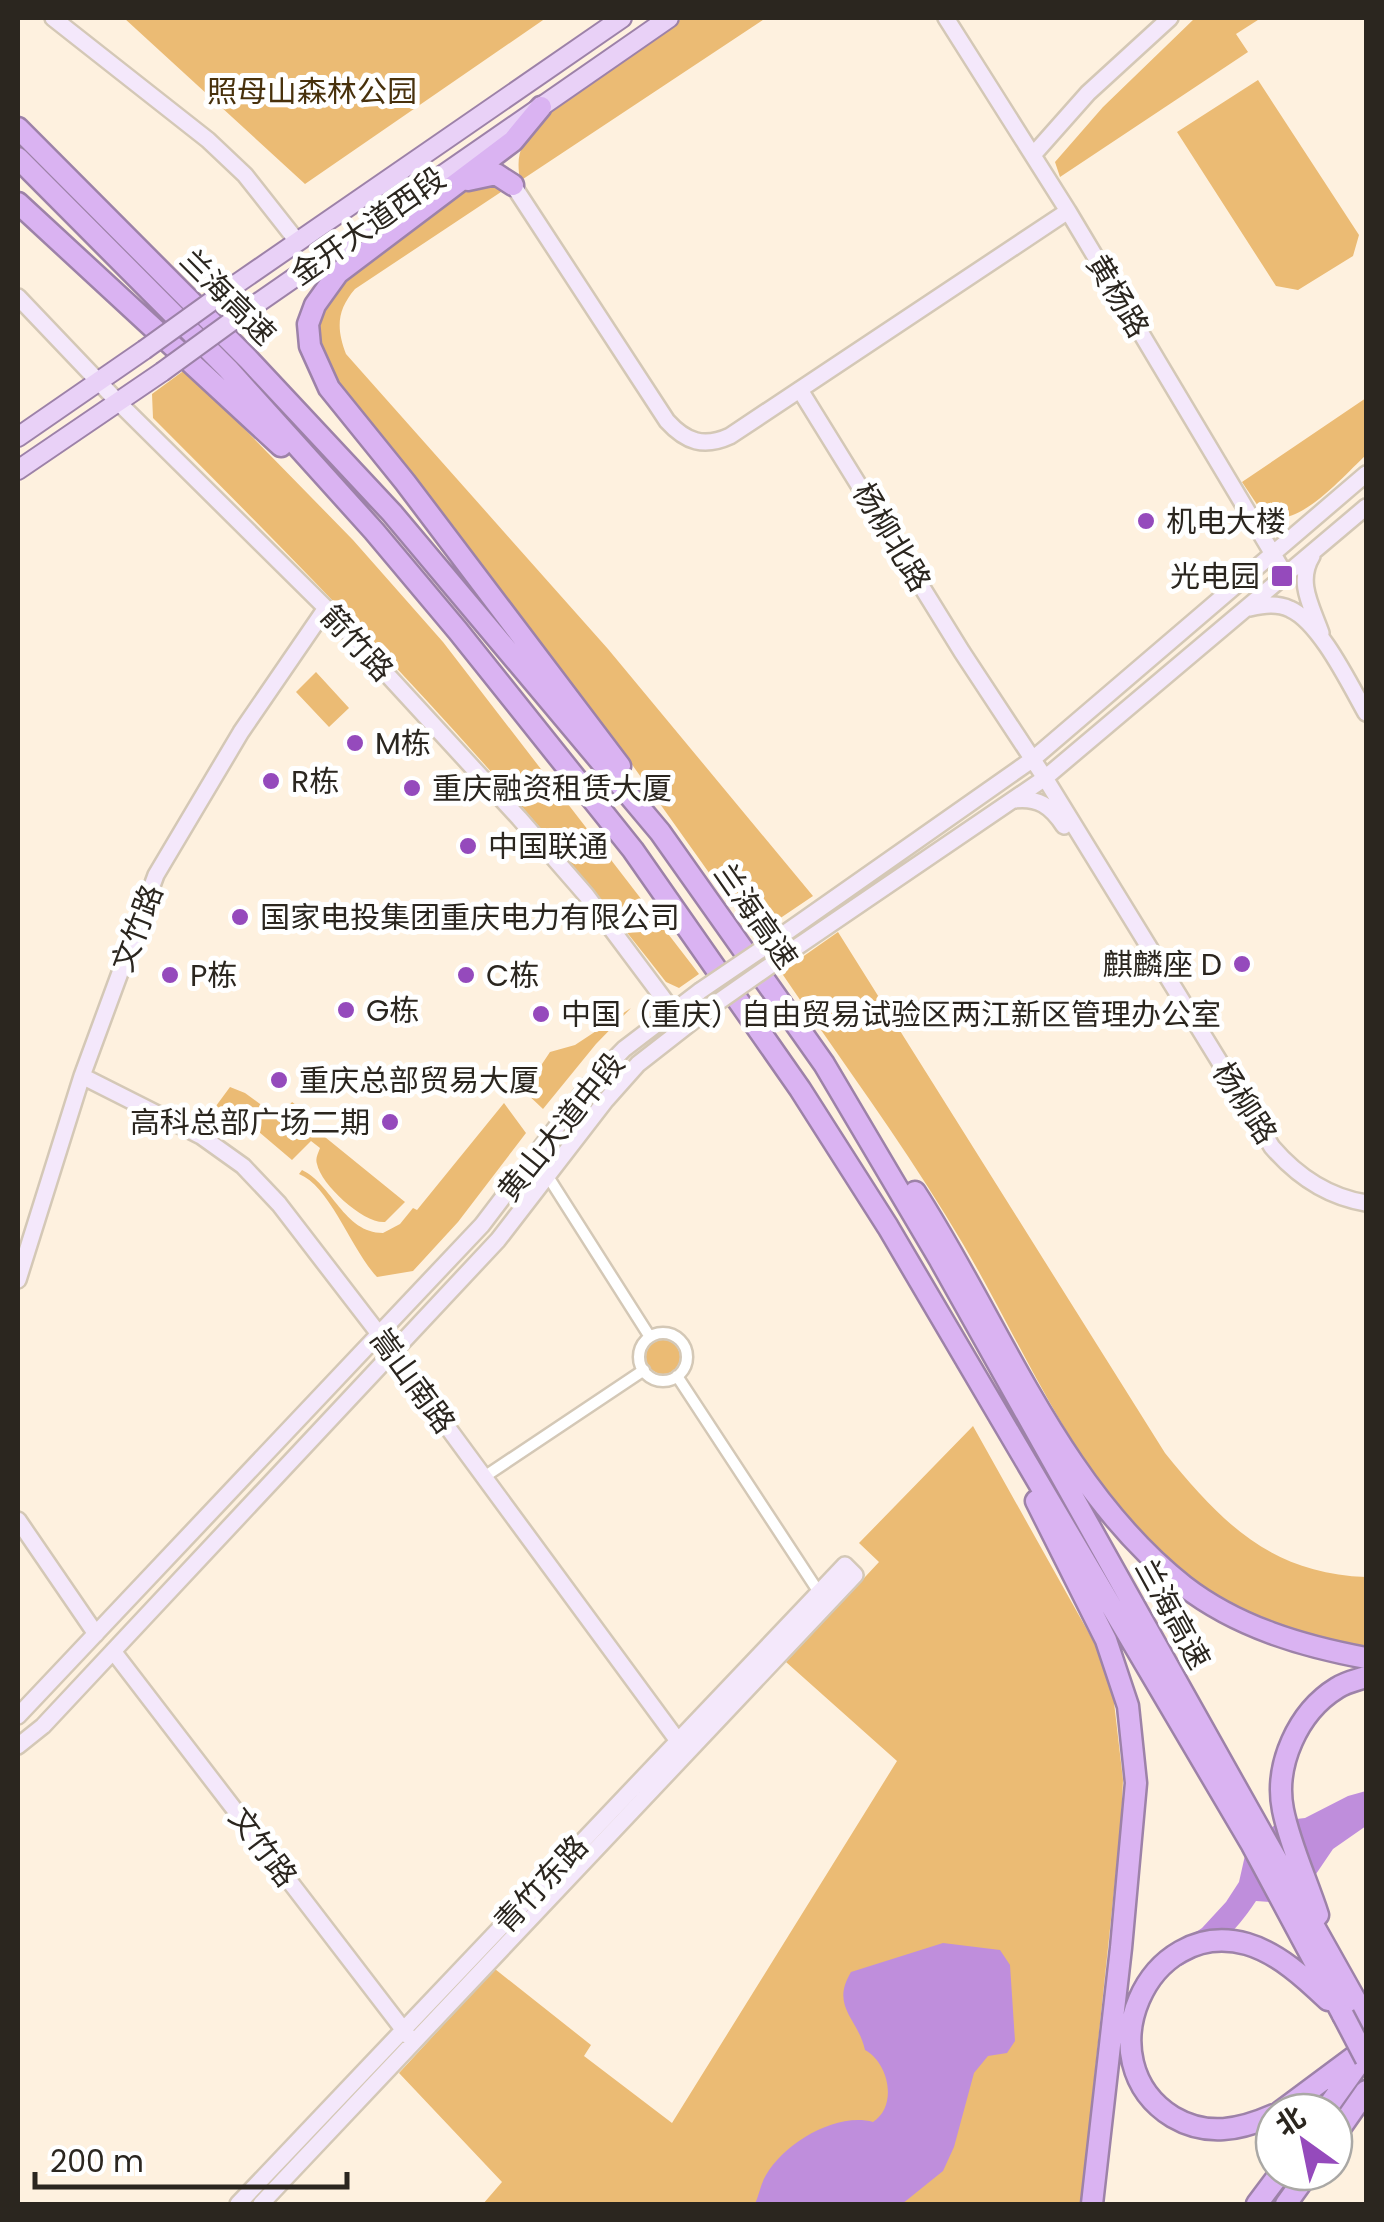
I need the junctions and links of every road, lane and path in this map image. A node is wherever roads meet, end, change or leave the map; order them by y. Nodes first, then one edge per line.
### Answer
1 (622, 18) edge
2 (669, 18) edge
3 (946, 18) edge
4 (1170, 18) edge
5 (57, 22) edge
6 (540, 107) junction
7 (18, 128) edge
8 (513, 141) junction
9 (1033, 155) junction
10 (18, 158) edge
11 (513, 184) junction
12 (453, 187) junction
13 (18, 204) edge
14 (1068, 212) junction
15 (297, 241) junction
16 (18, 297) edge
17 (98, 382) junction
18 (800, 390) junction
19 (118, 402) junction
20 (18, 437) edge
21 (18, 470) edge
22 (1366, 474) edge
23 (1366, 507) edge
24 (374, 531) junction
25 (1315, 551) junction
26 (1272, 553) junction
27 (1286, 576) junction
28 (326, 608) junction
29 (1248, 608) junction
30 (1326, 646) junction
31 (983, 685) junction
32 (1366, 713) edge
33 (1033, 759) junction
34 (1045, 778) junction
35 (1007, 779) junction
36 (1014, 800) junction
37 (660, 832) junction
38 (672, 1010) junction
39 (824, 1064) junction
40 (82, 1076) junction
41 (547, 1175) junction
42 (1366, 1203) edge
43 (1366, 1211) edge
44 (18, 1280) edge
45 (379, 1334) junction
46 (650, 1337) junction
47 (957, 1342) junction
48 (392, 1351) junction
49 (644, 1370) junction
50 (677, 1376) junction
51 (484, 1477) junction
52 (18, 1520) edge
53 (850, 1570) dead end
54 (823, 1598) junction
55 (96, 1634) junction
56 (113, 1651) junction
57 (1366, 1658) edge
58 (1366, 1677) edge
59 (1168, 1686) junction
60 (18, 1716) edge
61 (18, 1746) edge
62 (681, 1746) junction
63 (1335, 1964) junction
64 (1308, 1968) junction
65 (1358, 2015) edge
66 (408, 2036) junction
67 (1366, 2053) edge
68 (1308, 2092) edge
69 (1338, 2092) edge
70 (1254, 2124) edge
71 (238, 2204) edge
72 (262, 2204) edge
73 (1092, 2204) edge

1 - 15 main road, 金开大道西段
2 - 6 main road, 金开大道西段
3 - 9 street, 黄杨路
4 - 9 street
5 - 15 street
6 - 8 highway
6 - 19 main road, 金开大道西段, bridge
7 - 37 highway, 兰海高速
8 - 11 highway
8 - 12 highway
9 - 14 street, 黄杨路
10 - 24 highway, 兰海高速
11 - 12 highway
11 - 18 street
12 - 37 highway
13 - 24 highway
14 - 18 street
14 - 26 street, 黄杨路
15 - 17 main road, 金开大道西段, bridge
16 - 17 street, 箭竹路
17 - 19 street, 箭竹路
17 - 20 main road, 金开大道西段
18 - 31 street, 杨柳北路
19 - 21 main road, 金开大道西段
19 - 28 street, 箭竹路
22 - 26 street, 黄山大道中段
23 - 25 street, 黄山大道中段
24 - 47 highway, 兰海高速
25 - 27 street, 黄山大道中段
25 - 30 street
26 - 27 street, 黄杨路
26 - 33 street, 黄山大道中段
27 - 29 street, 黄山大道中段
28 - 38 street, 箭竹路
28 - 40 street, 文竹路
29 - 30 street
29 - 34 street, 黄山大道中段
30 - 32 street
31 - 33 street, 杨柳路
31 - 35 street
33 - 34 street, 杨柳路
33 - 35 street, 黄山大道中段
34 - 36 street, 黄山大道中段
34 - 42 street, 杨柳路
35 - 38 street, 黄山大道中段, bridge
36 - 41 street, 黄山大道中段, bridge
36 - 43 street, 杨柳路
37 - 39 highway, 兰海高速
38 - 45 street, 黄山大道中段
39 - 57 highway
39 - 59 highway, 兰海高速
40 - 44 street, 文竹路
40 - 45 street, 嵩山南路
41 - 46 street
41 - 48 street, 黄山大道中段
45 - 48 street, 嵩山南路
45 - 55 street, 黄山大道中段
46 - 49 street
46 - 50 street
47 - 59 highway
47 - 73 highway
48 - 51 street, 嵩山南路
48 - 56 street, 黄山大道中段
49 - 50 street
49 - 51 street
50 - 54 street
51 - 62 street, 嵩山南路
52 - 55 street
53 - 54 street, 青竹东路
54 - 62 street, 青竹东路
55 - 60 street, 黄山大道中段
56 - 61 street, 黄山大道中段
56 - 66 street, 文竹路
58 - 63 highway
59 - 63 highway, 兰海高速
59 - 64 highway
62 - 66 street, 青竹东路
63 - 65 highway, 兰海高速
64 - 65 highway
64 - 70 highway
65 - 67 highway, bridge
66 - 71 street, 青竹东路
66 - 72 street, 青竹东路
67 - 68 highway
67 - 69 highway

